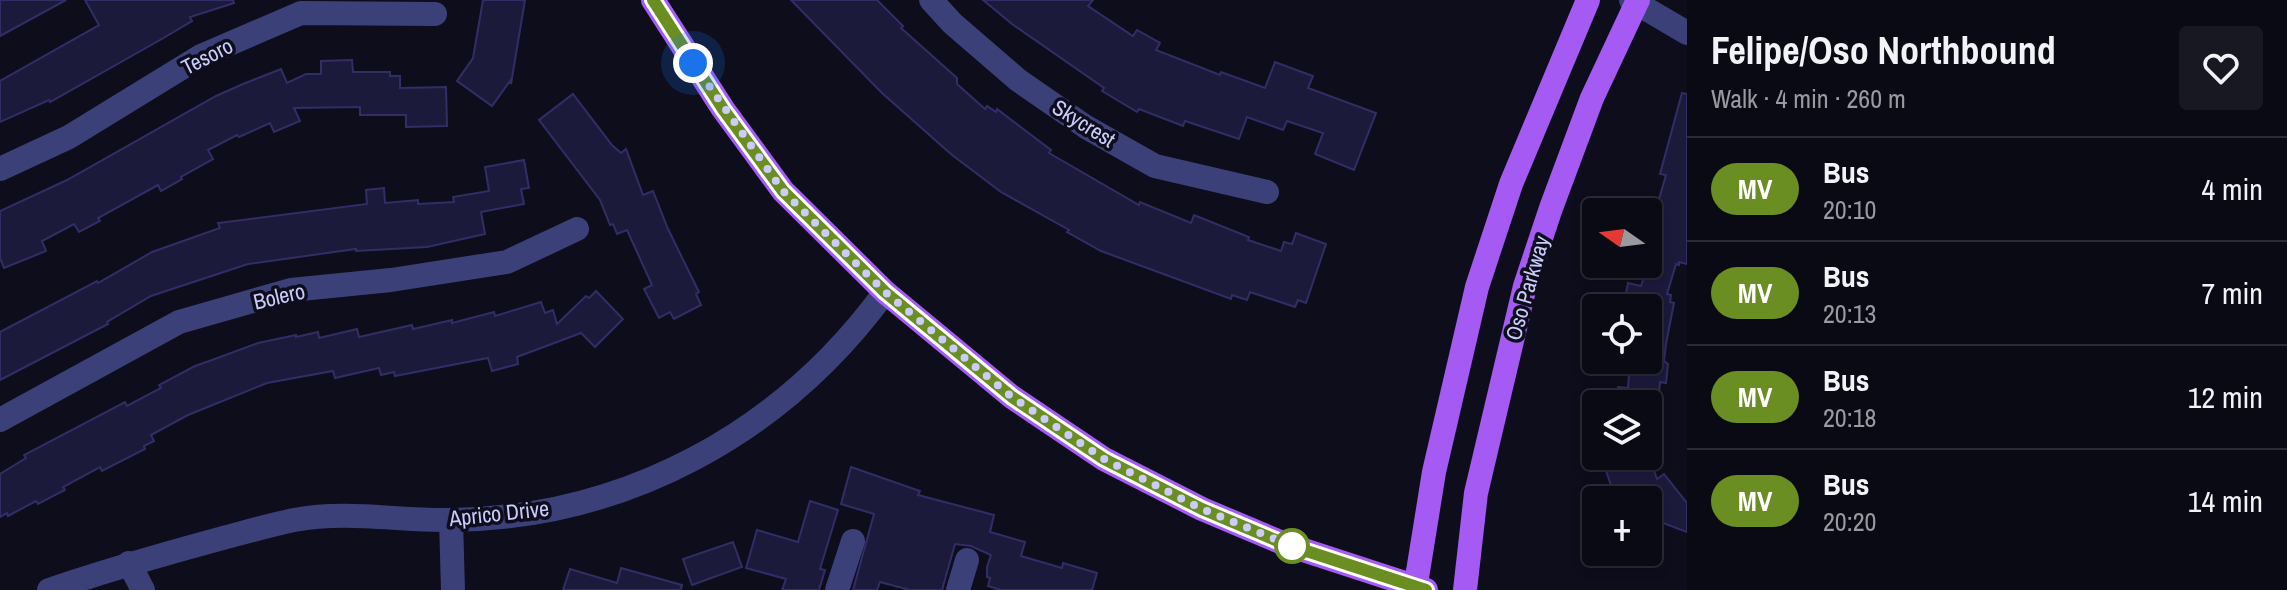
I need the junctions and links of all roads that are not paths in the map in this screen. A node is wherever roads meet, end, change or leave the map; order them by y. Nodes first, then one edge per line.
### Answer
1 (653, 0) edge
2 (931, 0) edge
3 (1588, 0) edge
4 (1635, 1) edge
5 (435, 14) dead end
6 (1687, 33) edge
7 (0, 169) edge
8 (1267, 192) dead end
9 (577, 229) dead end
10 (885, 292) junction
11 (0, 420) edge
12 (451, 520) junction
13 (853, 541) dead end
14 (967, 560) dead end
15 (129, 563) junction
16 (1419, 589) edge
17 (49, 590) edge
18 (143, 590) edge
19 (453, 590) edge
20 (837, 590) edge
21 (958, 590) edge
22 (1465, 590) edge

1 - 10 main road
2 - 8 street, Skycrest
3 - 16 main road, Oso Parkway
4 - 6 street
4 - 22 main road, Oso Parkway
5 - 7 street, Tesoro
9 - 11 street, Bolero
10 - 12 street, Aprico Drive
10 - 16 main road
12 - 15 street, Aprico Drive
12 - 19 street
13 - 20 street
14 - 21 street
15 - 17 street, Aprico Drive
15 - 18 street

